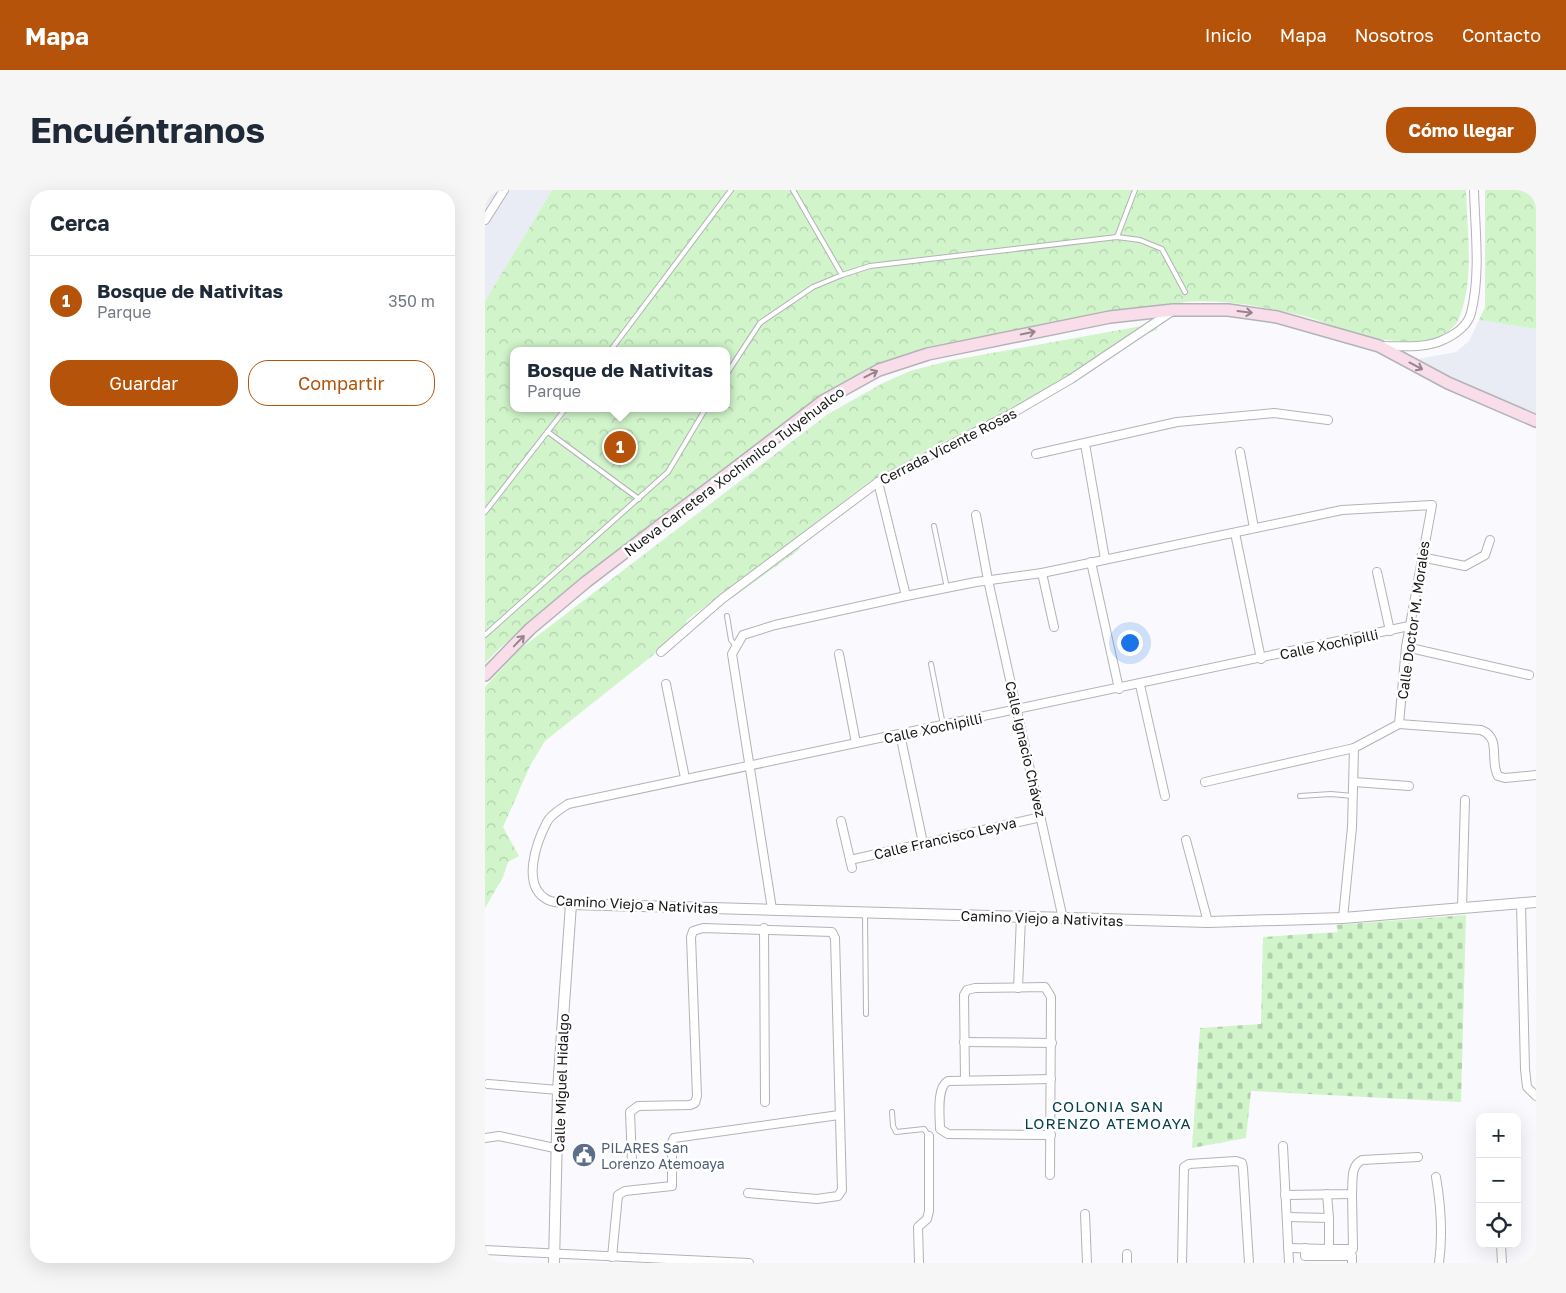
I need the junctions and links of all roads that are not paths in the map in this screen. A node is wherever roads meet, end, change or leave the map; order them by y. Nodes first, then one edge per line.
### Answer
1 (504, 190) edge
2 (731, 190) edge
3 (793, 190) edge
4 (1135, 190) edge
5 (1474, 190) edge
6 (485, 220) edge
7 (1117, 237) junction
8 (842, 275) junction
9 (1185, 292) dead end
10 (1173, 310) junction
11 (1379, 346) junction
12 (613, 347) edge
13 (730, 368) edge
14 (563, 412) edge
15 (704, 412) edge
16 (1328, 420) dead end
17 (1536, 421) edge
18 (548, 432) junction
19 (1085, 444) junction
20 (1239, 452) dead end
21 (1036, 454) dead end
22 (877, 482) junction
23 (639, 499) junction
24 (485, 512) edge
25 (976, 515) dead end
26 (933, 526) dead end
27 (1254, 528) junction
28 (1235, 533) junction
29 (1490, 540) dead end
30 (1421, 556) junction
31 (1105, 559) junction
32 (1091, 562) junction
33 (1377, 572) dead end
34 (1042, 573) junction
35 (988, 580) junction
36 (947, 588) junction
37 (906, 596) junction
38 (727, 616) dead end
39 (1409, 626) junction
40 (1054, 627) dead end
41 (1390, 631) junction
42 (485, 635) edge
43 (735, 645) junction
44 (1406, 647) junction
45 (661, 652) dead end
46 (839, 654) dead end
47 (1261, 659) junction
48 (931, 664) dead end
49 (485, 675) edge
50 (1529, 675) dead end
51 (666, 684) dead end
52 (1140, 684) junction
53 (1119, 689) junction
54 (1017, 710) junction
55 (1399, 724) junction
56 (943, 725) junction
57 (900, 734) junction
58 (856, 743) junction
59 (1355, 748) junction
60 (751, 765) junction
61 (1536, 775) edge
62 (685, 778) junction
63 (1205, 782) dead end
64 (1354, 782) junction
65 (1409, 786) dead end
66 (1165, 796) dead end
67 (1301, 796) dead end
68 (1353, 796) junction
69 (1465, 800) dead end
70 (1041, 817) junction
71 (841, 821) dead end
72 (1186, 840) dead end
73 (923, 843) junction
74 (548, 900) joint
75 (1536, 902) edge
76 (571, 904) junction
77 (1521, 904) junction
78 (1462, 908) junction
79 (772, 909) junction
80 (865, 912) junction
81 (1021, 917) junction
82 (1343, 918) junction
83 (1063, 919) junction
84 (1208, 922) junction
85 (764, 928) junction
86 (1018, 988) junction
87 (866, 1014) dead end
88 (964, 1042) junction
89 (1052, 1043) junction
90 (1051, 1079) junction
91 (965, 1080) junction
92 (487, 1084) dead end
93 (558, 1090) junction
94 (1536, 1096) edge
95 (765, 1102) dead end
96 (893, 1112) dead end
97 (839, 1115) junction
98 (1051, 1135) junction
99 (929, 1136) joint
100 (485, 1138) edge
101 (1283, 1146) dead end
102 (559, 1149) junction
103 (1418, 1157) dead end
104 (632, 1162) dead end
105 (1051, 1175) dead end
106 (1436, 1178) dead end
107 (748, 1193) dead end
108 (1327, 1194) junction
109 (1352, 1194) junction
110 (1285, 1195) junction
111 (1085, 1214) dead end
112 (1287, 1217) junction
113 (1329, 1218) junction
114 (1288, 1248) junction
115 (1501, 1248) edge
116 (485, 1250) edge
117 (1127, 1254) dead end
118 (1305, 1256) edge
119 (1329, 1256) edge
120 (612, 1257) junction
121 (554, 1258) edge
122 (601, 1260) edge
123 (679, 1261) edge
124 (749, 1263) edge
125 (919, 1263) edge
126 (1087, 1263) edge
127 (1127, 1263) edge
128 (1182, 1263) edge
129 (1249, 1263) edge
130 (1289, 1263) edge
131 (1351, 1263) edge
132 (1439, 1263) edge
133 (1502, 1263) edge

1 - 6 street
2 - 12 lane
3 - 8 lane
4 - 7 lane
5 - 11 street
7 - 8 lane
7 - 9 lane
8 - 13 lane
10 -> 11 main road, Nueva Carretera Xochimilco Tulyehualco
10 - 22 street, Cerrada Vicente Rosas
49 -> 10 main road, Nueva Carretera Xochimilco Tulyehualco
11 -> 17 main road, Nueva Carretera Xochimilco Tulyehualco
14 - 18 lane
15 - 23 lane
16 - 19 street
18 - 23 lane
18 - 24 lane
19 - 21 street
19 - 31 street
20 - 27 street
22 - 37 street
22 - 45 street, Cerrada Vicente Rosas
23 - 42 lane
25 - 35 street, Calle Ignacio Chávez
26 - 36 lane
27 - 28 street
27 - 30 street, Calle Doctor M. Morales
28 - 31 street
28 - 47 street
29 - 30 street
30 - 39 street, Calle Doctor M. Morales
31 - 32 street
32 - 34 street
32 - 53 street
33 - 41 street
34 - 35 street
34 - 40 street
35 - 36 street
35 - 54 street, Calle Ignacio Chávez
36 - 37 street
37 - 43 street
38 - 43 lane
39 - 41 street, Calle Xochipilli
39 - 44 street, Calle Doctor M. Morales
41 - 47 street, Calle Xochipilli
43 - 60 street
44 - 50 street
44 - 55 street, Calle Doctor M. Morales
46 - 58 street
47 - 52 street, Calle Xochipilli
48 - 56 lane
51 - 62 street
52 - 53 street, Calle Xochipilli
52 - 66 street
53 - 54 street, Calle Xochipilli
54 - 56 street, Calle Xochipilli
54 - 70 street, Calle Ignacio Chávez
55 - 59 street
55 - 61 street
56 - 57 street, Calle Xochipilli
57 - 58 street, Calle Xochipilli
57 - 73 street
58 - 60 street, Calle Xochipilli
59 - 63 street
59 - 64 street
60 - 62 street, Calle Xochipilli
60 - 79 street
62 - 74 street, Calle Xochipilli
64 - 65 street
64 - 68 street
67 - 68 lane
68 - 82 street
69 - 78 street
70 - 73 street, Calle Francisco Leyva
70 - 83 street, Calle Ignacio Chávez
71 - 73 street, Calle Francisco Leyva
72 - 84 street
74 - 76 street, Camino Viejo a Nativitas
75 - 77 street, Camino Viejo a Nativitas
76 - 79 street, Camino Viejo a Nativitas
76 - 93 street, Calle Miguel Hidalgo
77 - 78 street, Camino Viejo a Nativitas
77 - 94 street
78 - 82 street, Camino Viejo a Nativitas
79 - 80 street, Camino Viejo a Nativitas
80 - 81 street, Camino Viejo a Nativitas
80 - 87 lane
81 - 83 street, Camino Viejo a Nativitas
81 - 86 street
82 - 84 street, Camino Viejo a Nativitas
83 - 84 street, Camino Viejo a Nativitas
85 - 95 street
85 - 97 street
85 - 104 street
86 - 88 street
86 - 89 street
88 - 89 street
88 - 91 street
89 - 90 street
90 - 91 street
90 - 98 street
91 - 98 street
92 - 93 street
93 - 102 street, Calle Miguel Hidalgo
96 - 99 lane
97 - 107 street
97 - 120 street
98 - 105 street
99 - 125 street
100 - 102 street
101 - 110 street
102 - 121 street, Calle Miguel Hidalgo
103 - 109 street
106 - 132 street
108 - 109 street
108 - 110 street
108 - 113 street
109 - 119 street
110 - 112 street
111 - 126 street
112 - 113 street
112 - 114 street
113 - 119 street
114 - 118 street
114 - 130 street
115 - 133 street
116 - 121 street
117 - 127 street
118 - 119 street
119 - 131 street
120 - 122 street
120 - 123 street
121 - 122 street
123 - 124 street
128 - 129 street

